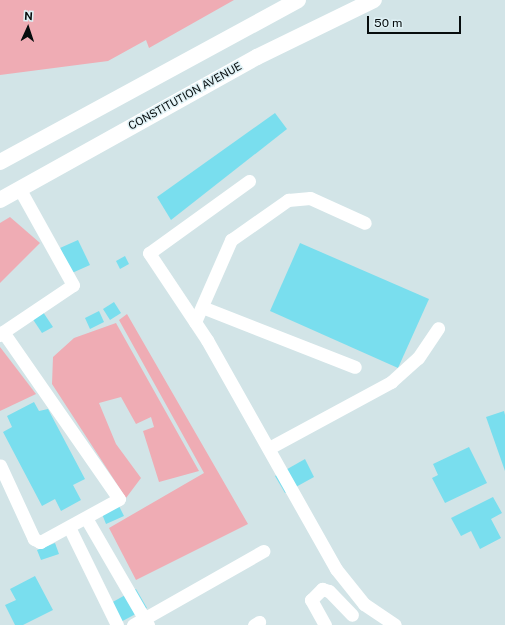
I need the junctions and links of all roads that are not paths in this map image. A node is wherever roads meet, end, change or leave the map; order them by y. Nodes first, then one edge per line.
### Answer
1 (298, 0) edge
2 (374, 0) edge
3 (0, 162) edge
4 (249, 181) dead end
5 (20, 188) junction
6 (0, 200) edge
7 (365, 223) dead end
8 (202, 307) junction
9 (195, 322) junction
10 (438, 328) dead end
11 (1, 334) edge
12 (355, 367) dead end
13 (269, 448) junction
14 (0, 464) edge
15 (86, 518) junction
16 (70, 527) junction
17 (263, 551) dead end
18 (364, 604) junction
19 (355, 620) edge
20 (147, 622) edge
21 (117, 625) edge
22 (133, 625) edge
23 (325, 625) edge
24 (395, 625) edge

1 - 3 main road
2 - 5 main road, CONSTITUTION AVENUE
4 - 9 street
5 - 6 main road, CONSTITUTION AVENUE
5 - 11 street
7 - 8 street
8 - 9 street
8 - 12 street
9 - 13 street
10 - 13 street
11 - 15 street
13 - 18 street
14 - 16 street
15 - 16 street
15 - 20 street
16 - 21 street
17 - 20 street
18 - 19 street
18 - 24 street
19 - 23 street
20 - 22 street

